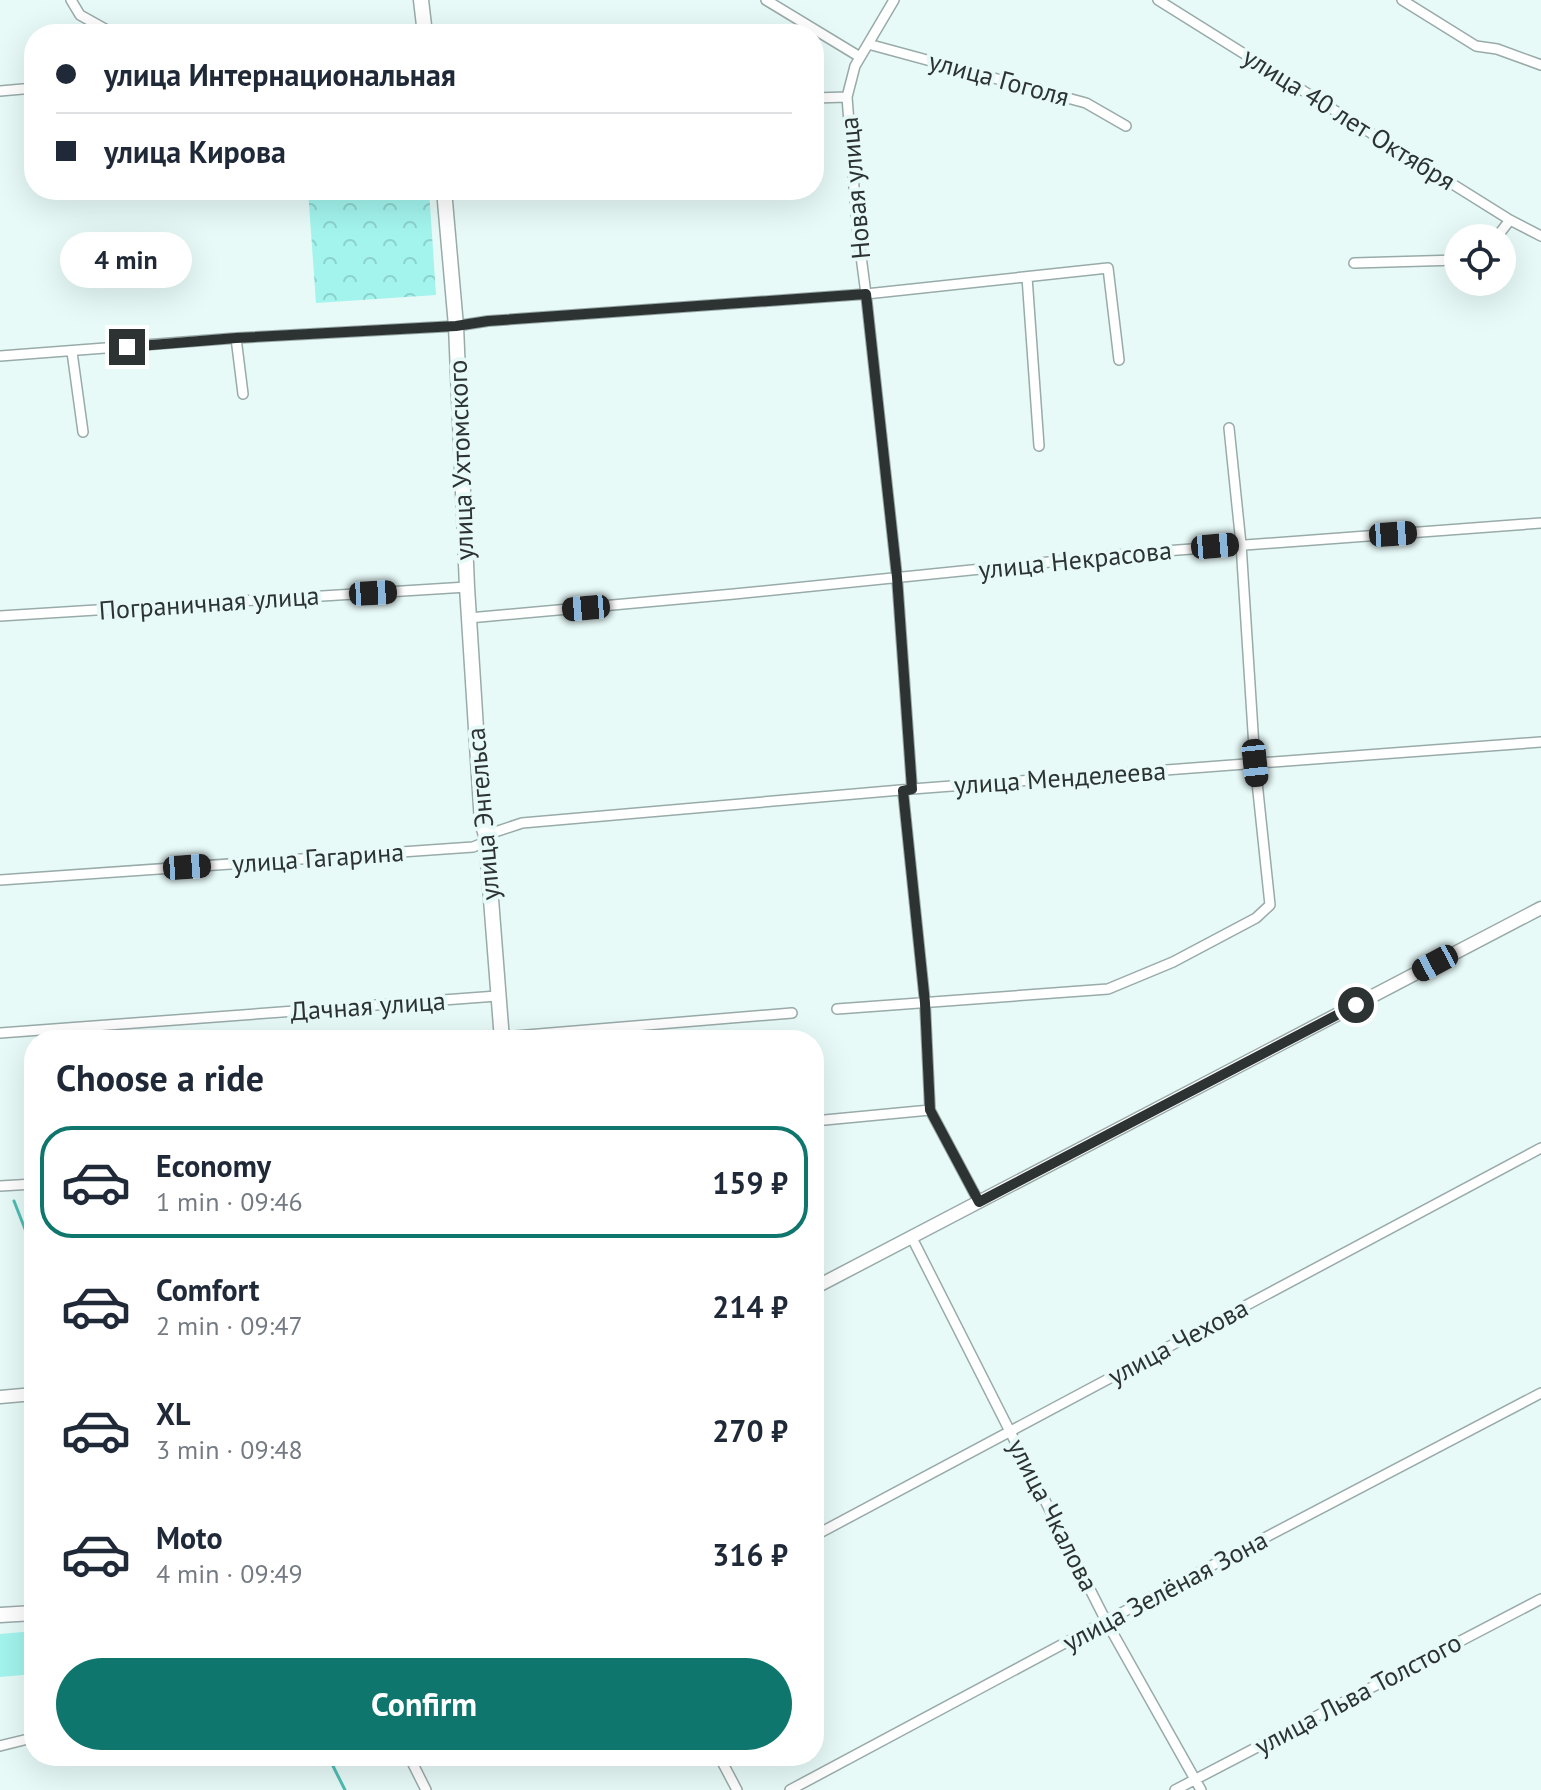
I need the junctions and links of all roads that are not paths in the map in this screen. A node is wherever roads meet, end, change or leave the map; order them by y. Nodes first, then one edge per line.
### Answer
1 (71, 0) edge
2 (421, 0) edge
3 (766, 0) edge
4 (894, 0) edge
5 (1158, 0) edge
6 (1402, 0) edge
7 (96, 24) edge
8 (424, 24) edge
9 (806, 24) edge
10 (824, 35) edge
11 (868, 44) junction
12 (860, 57) junction
13 (1541, 65) edge
14 (24, 89) edge
15 (0, 91) edge
16 (847, 97) junction
17 (824, 98) edge
18 (1126, 126) dead end
19 (445, 200) edge
20 (1510, 220) junction
21 (1507, 224) edge
22 (1541, 236) edge
23 (1444, 260) edge
24 (1354, 263) dead end
25 (1027, 277) junction
26 (866, 294) junction
27 (456, 326) junction
28 (236, 338) junction
29 (72, 352) junction
30 (0, 356) edge
31 (1119, 360) dead end
32 (243, 394) dead end
33 (1229, 428) dead end
34 (83, 432) dead end
35 (1039, 446) dead end
36 (1541, 523) edge
37 (1241, 544) junction
38 (897, 577) junction
39 (467, 587) junction
40 (0, 616) edge
41 (469, 618) junction
42 (1541, 742) edge
43 (1255, 763) junction
44 (907, 790) junction
45 (486, 835) junction
46 (0, 880) edge
47 (1541, 908) edge
48 (497, 996) junction
49 (925, 1003) junction
50 (837, 1009) dead end
51 (792, 1013) dead end
52 (40, 1030) edge
53 (501, 1030) edge
54 (602, 1030) edge
55 (24, 1031) edge
56 (0, 1033) edge
57 (930, 1110) junction
58 (824, 1120) edge
59 (1541, 1148) edge
60 (24, 1185) edge
61 (0, 1186) edge
62 (979, 1202) junction
63 (911, 1236) junction
64 (824, 1283) edge
65 (1541, 1393) edge
66 (24, 1395) edge
67 (0, 1397) edge
68 (1010, 1432) junction
69 (824, 1531) edge
70 (1541, 1599) edge
71 (24, 1614) edge
72 (0, 1615) edge
73 (1106, 1621) junction
74 (24, 1740) dead end
75 (0, 1746) edge
76 (414, 1766) edge
77 (724, 1766) edge
78 (1196, 1779) junction
79 (426, 1790) edge
80 (737, 1790) edge
81 (790, 1790) edge
82 (1175, 1790) edge
83 (1201, 1790) edge

1 - 7 street
2 - 8 main road
3 - 9 street
4 - 11 street, Новая улица
5 - 20 street, улица 40 лет Октября
6 - 13 street
10 - 12 street
11 - 12 street, Новая улица
11 - 18 street, улица Гоголя
12 - 16 street, Новая улица
14 - 15 street
16 - 17 street
16 - 26 street, Новая улица
19 - 27 main road, улица Ухтомского
20 - 21 street
20 - 22 street, улица 40 лет Октября
23 - 24 street
25 - 26 street
25 - 31 street
25 - 35 street
26 - 27 street
26 - 38 street, Новая улица
27 - 28 street
27 - 39 main road, улица Ухтомского
28 - 29 street
28 - 32 street
29 - 30 street
29 - 34 street
33 - 37 street
36 - 37 street, улица Некрасова
37 - 38 street, улица Некрасова
37 - 43 street
38 - 41 street, улица Некрасова
38 - 44 street, Новая улица
39 - 40 street, Пограничная улица
39 - 41 main road, улица Энгельса
41 - 45 main road, улица Энгельса
42 - 43 street, улица Менделеева
43 - 44 street, улица Менделеева
43 - 49 street
44 - 45 street, улица Менделеева
44 - 49 street, Новая улица
45 - 46 street, улица Гагарина
45 - 48 main road, улица Энгельса
47 - 62 street
48 - 52 street, Дачная улица
48 - 53 main road, улица Энгельса
49 - 50 street
49 - 57 street, Новая улица
51 - 54 street
55 - 56 street, Дачная улица
57 - 58 street
57 - 62 street
59 - 68 street, улица Чехова
60 - 61 street
62 - 63 street
63 - 64 street
63 - 68 street, улица Чкалова
65 - 73 street, улица Зелёная Зона
66 - 67 street
68 - 69 street, улица Чехова
68 - 73 street, улица Чкалова
70 - 78 street, улица Льва Толстого
71 - 72 main road
73 - 78 street, улица Чкалова
73 - 81 street, улица Зелёная Зона
74 - 75 street
76 - 79 street
77 - 80 street
78 - 82 street, улица Льва Толстого
78 - 83 street, улица Чкалова

